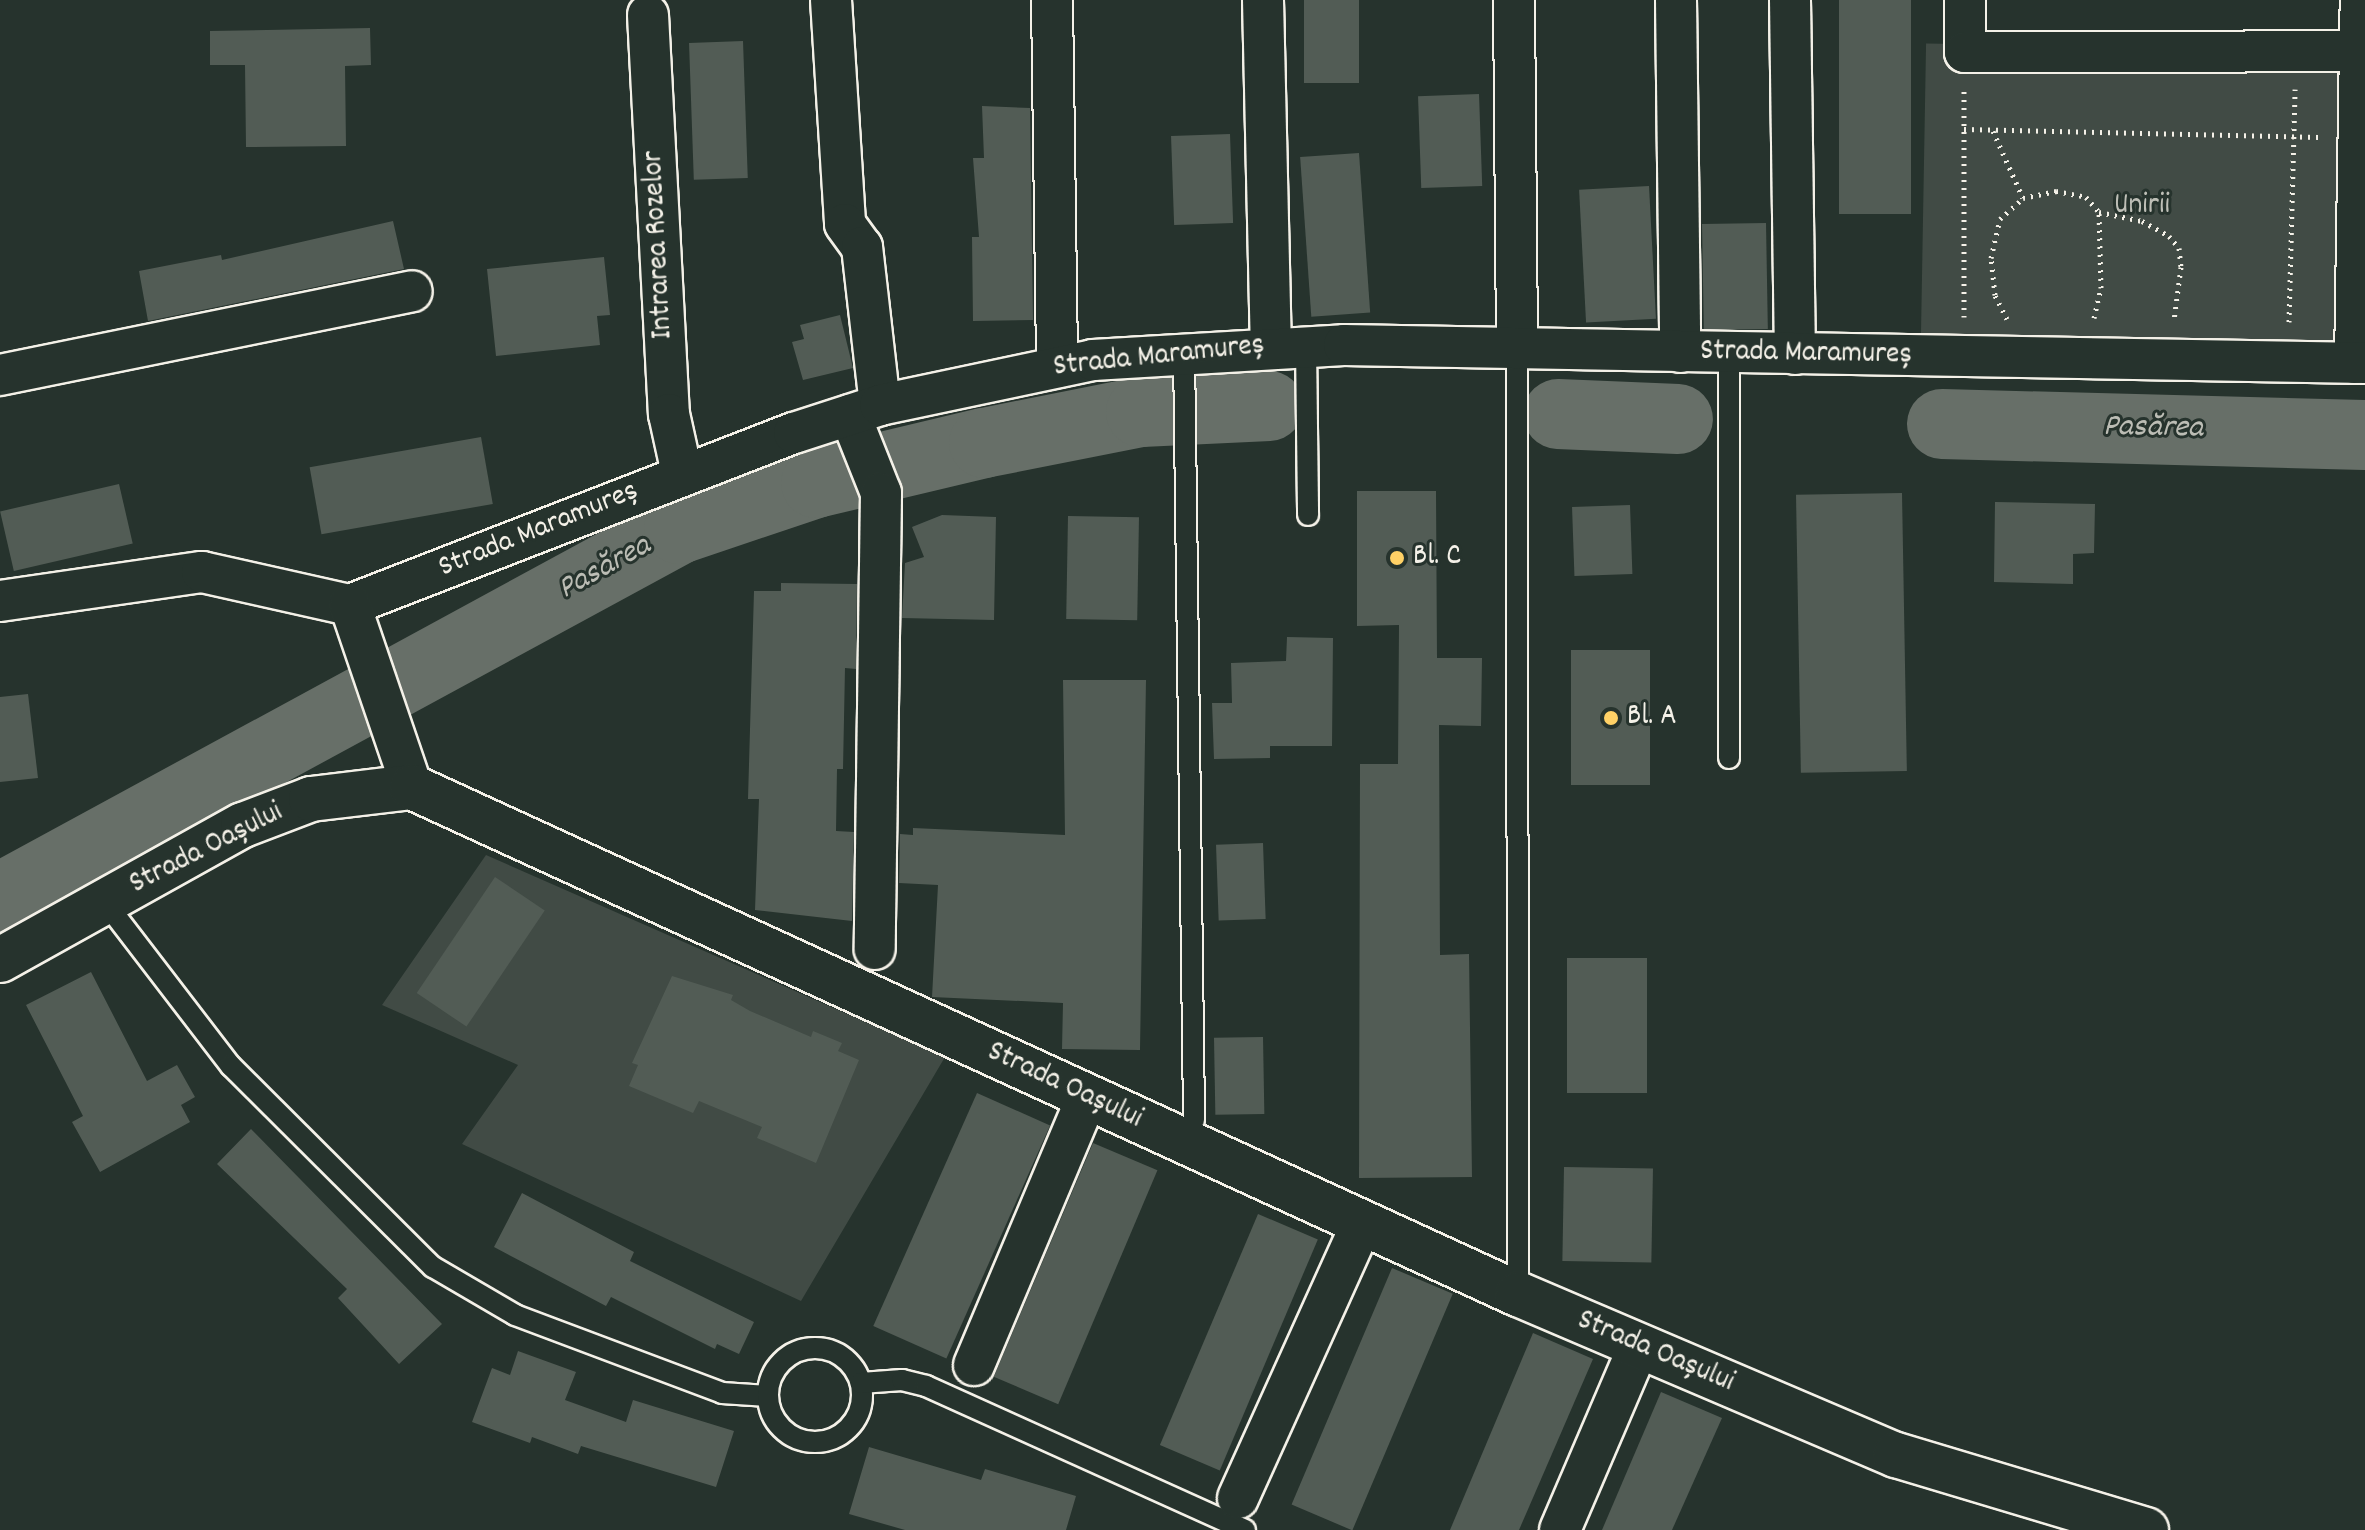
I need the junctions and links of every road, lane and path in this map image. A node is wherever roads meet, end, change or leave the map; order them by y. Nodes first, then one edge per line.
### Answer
1 (831, 0) edge
2 (1052, 0) edge
3 (1263, 0) edge
4 (1514, 0) edge
5 (1676, 0) edge
6 (1790, 0) edge
7 (1965, 0) edge
8 (2361, 0) edge
9 (648, 15) dead end
10 (2363, 51) edge
11 (1965, 52) junction
12 (2296, 52) junction
13 (1964, 129) junction
14 (1992, 130) junction
15 (2294, 136) junction
16 (2359, 137) junction
17 (2023, 198) junction
18 (2099, 212) junction
19 (412, 291) dead end
20 (2017, 324) dead end
21 (2173, 325) dead end
22 (2289, 335) dead end
23 (1680, 352) junction
24 (1729, 353) junction
25 (1795, 354) junction
26 (1295, 357) junction
27 (1964, 358) junction
28 (2086, 360) junction
29 (2360, 363) edge
30 (1184, 368) junction
31 (1517, 368) junction
32 (1081, 369) junction
33 (0, 375) edge
34 (865, 410) junction
35 (682, 473) junction
36 (1308, 515) dead end
37 (0, 601) edge
38 (350, 605) junction
39 (1729, 758) dead end
40 (412, 787) junction
41 (105, 902) junction
42 (875, 949) dead end
43 (0, 960) edge
44 (1087, 1097) junction
45 (1194, 1120) dead end
46 (1362, 1224) junction
47 (1518, 1294) junction
48 (1639, 1346) junction
49 (974, 1365) dead end
50 (861, 1383) junction
51 (768, 1396) junction
52 (1241, 1514) edge
53 (1560, 1530) edge
54 (2146, 1530) edge

1 - 34 street
2 - 32 street
3 - 26 street
4 - 31 street
5 - 23 street
6 - 25 street
7 - 11 street
8 - 10 street
9 - 35 street, Intrarea Rozelor
10 - 12 street
10 - 16 street
11 - 12 street
11 - 13 path
12 - 15 path
13 - 14 path
13 - 27 path
14 - 15 path
14 - 17 path
15 - 16 path
15 - 22 path
16 - 29 street
17 - 18 path
17 - 20 path
18 - 21 path
18 - 28 path
19 - 33 street
23 - 24 street, Strada Maramureș
23 - 31 street, Strada Maramureș
24 - 25 street, Strada Maramureș
24 - 39 lane
25 - 27 street, Strada Maramureș
26 - 30 street, Strada Maramureș
26 - 31 street, Strada Maramureș
26 - 36 lane
27 - 28 street, Strada Maramureș
28 - 29 street, Strada Maramureș
30 - 32 street, Strada Maramureș
30 - 45 lane
31 - 47 lane
32 - 34 street, Strada Maramureș
34 - 35 street, Strada Maramureș
34 - 42 street
35 - 38 street, Strada Maramureș
37 - 38 street
38 - 40 street
40 - 41 street, Strada Oașului
40 - 44 street, Strada Oașului
41 - 43 street, Strada Oașului
41 - 51 lane
44 - 46 street, Strada Oașului
44 - 49 street
46 - 47 street, Strada Oașului
46 - 52 street
47 - 48 street, Strada Oașului
48 - 53 street
48 - 54 street, Strada Oașului
50 - 51 lane
50 - 51 lane
50 - 52 lane

